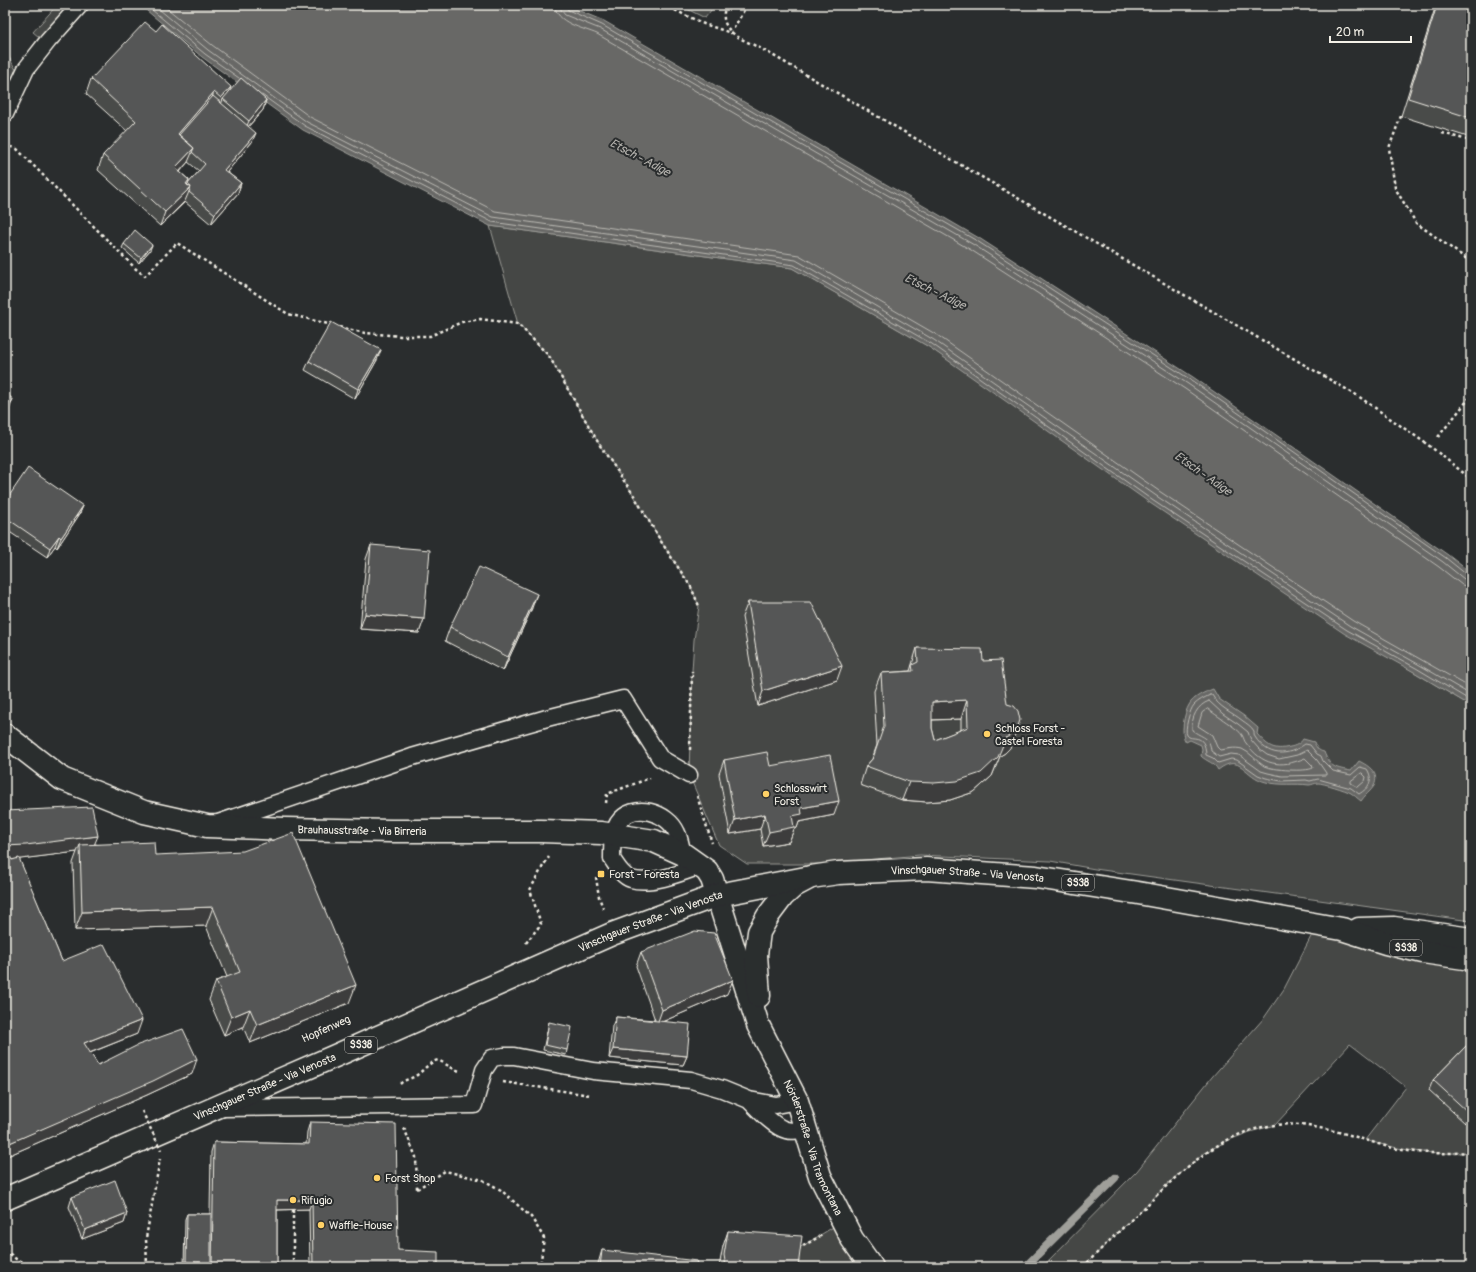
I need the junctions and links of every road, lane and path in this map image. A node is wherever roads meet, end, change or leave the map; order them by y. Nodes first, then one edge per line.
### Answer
1 (80, 5) edge
2 (664, 5) edge
3 (726, 5) edge
4 (748, 5) edge
5 (731, 33) junction
6 (5, 114) edge
7 (1401, 116) dead end
8 (1442, 133) edge
9 (1471, 141) edge
10 (5, 144) edge
11 (1471, 262) edge
12 (1471, 396) edge
13 (1438, 437) dead end
14 (1471, 479) edge
15 (699, 606) dead end
16 (5, 735) edge
17 (690, 776) joint
18 (607, 794) dead end
19 (207, 826) junction
20 (578, 832) junction
21 (614, 834) junction
22 (692, 860) junction
23 (811, 877) junction
24 (718, 895) junction
25 (1342, 929) junction
26 (1471, 939) edge
27 (525, 944) dead end
28 (1471, 959) edge
29 (758, 1025) junction
30 (499, 1081) dead end
31 (590, 1095) dead end
32 (749, 1100) junction
33 (796, 1101) junction
34 (216, 1108) junction
35 (142, 1111) dead end
36 (148, 1117) dead end
37 (141, 1121) dead end
38 (805, 1128) junction
39 (1471, 1150) edge
40 (417, 1189) dead end
41 (5, 1199) edge
42 (293, 1210) edge
43 (822, 1234) dead end
44 (5, 1250) edge
45 (796, 1250) edge
46 (35, 1267) edge
47 (147, 1267) edge
48 (293, 1267) edge
49 (540, 1267) edge
50 (872, 1267) edge
51 (1083, 1267) edge

1 - 6 lane
2 - 5 path
3 - 5 path
4 - 5 path
5 - 14 path
7 - 11 path
8 - 9 path
10 - 15 path
12 - 13 path
16 - 19 main road, Brauhausstraße - Via Birreria
17 - 18 path
17 - 19 lane
19 - 20 main road, Brauhausstraße - Via Birreria
20 - 21 main road, Brauhausstraße - Via Birreria
20 - 27 path
21 - 22 main road, Brauhausstraße - Via Birreria
21 - 22 lane
21 - 22 lane
22 - 24 main road, Brauhausstraße - Via Birreria
23 - 24 main road, Vinschgauer Straße - Via Venosta / SS38
23 - 25 main road, Vinschgauer Straße - Via Venosta / SS38
23 - 29 main road
24 - 29 main road, Nörderstraße - Via Tramontana
24 - 34 main road, Vinschgauer Straße - Via Venosta / SS38
25 - 26 main road, Vinschgauer Straße - Via Venosta / SS38
25 - 28 main road, Vinschgauer Straße - Via Venosta / SS38
29 - 33 main road, Nörderstraße - Via Tramontana
30 - 31 path
32 - 33 lane
32 - 34 lane
32 - 38 lane
33 - 38 main road, Nörderstraße - Via Tramontana
34 - 41 main road, Vinschgauer Straße - Via Venosta / SS38
35 - 47 path, bridge
36 - 37 path
38 - 50 main road, Nörderstraße - Via Tramontana
39 - 51 path
40 - 49 path
42 - 48 path
43 - 45 path
44 - 46 path

